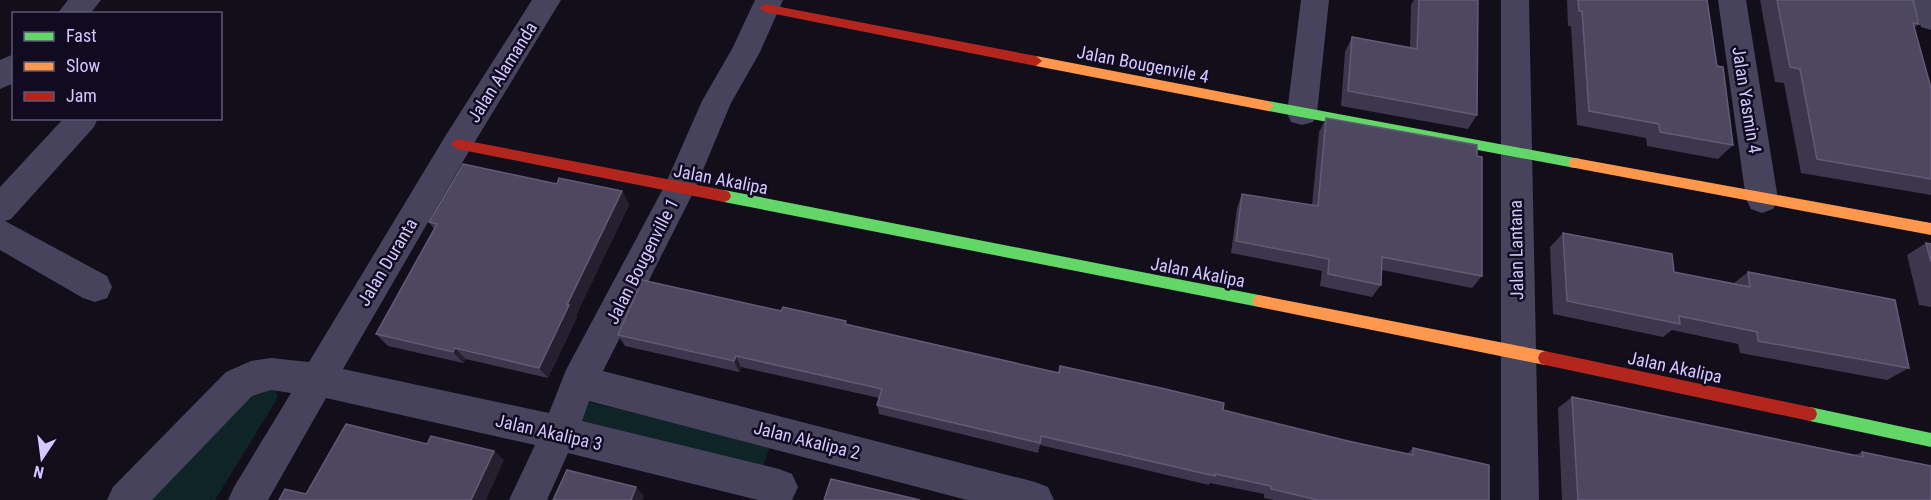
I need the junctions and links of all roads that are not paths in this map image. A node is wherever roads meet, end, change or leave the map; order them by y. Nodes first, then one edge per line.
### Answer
1 (87, 0) edge
2 (547, 0) edge
3 (1315, 0) edge
4 (1515, 0) edge
5 (1732, 0) edge
6 (1926, 0) edge
7 (767, 4) edge
8 (73, 12) edge
9 (1931, 19) edge
10 (12, 67) edge
11 (0, 76) edge
12 (1302, 113) junction
13 (81, 120) edge
14 (457, 144) junction
15 (1515, 152) junction
16 (679, 189) junction
17 (1762, 199) junction
18 (0, 209) edge
19 (1931, 229) edge
20 (0, 233) edge
21 (95, 287) dead end
22 (1518, 352) junction
23 (318, 380) junction
24 (579, 382) junction
25 (559, 433) junction
26 (798, 437) junction
27 (1931, 440) edge
28 (776, 494) edge
29 (126, 500) edge
30 (248, 500) edge
31 (528, 500) edge
32 (1034, 500) edge
33 (1520, 500) edge

1 - 8 street
2 - 14 street, Jalan Alamanda
3 - 12 street
4 - 15 street, Jalan Lantana
5 - 17 street, Jalan Yasmin 4
6 - 9 street
7 - 12 street, Jalan Bougenvile 4
7 - 16 street, Jalan Bougenville 1
10 - 11 street
12 - 15 street, Jalan Bougenvile 4
13 - 18 street
14 - 16 street, Jalan Akalipa
14 - 23 street, Jalan Duranta
15 - 17 street, Jalan Bougenvile 4
15 - 22 street, Jalan Lantana
16 - 22 street, Jalan Akalipa
16 - 24 street, Jalan Bougenville 1
17 - 19 street, Jalan Bougenvile 4
20 - 21 street
22 - 27 street, Jalan Akalipa
22 - 33 street, Jalan Lantana
23 - 25 street, Jalan Akalipa 3
23 - 29 street, Jalan Akalipa 3
23 - 30 street, Jalan Duranta
24 - 25 street, Jalan Bougenville 1
24 - 26 street, Jalan Akalipa 2
25 - 28 street, Jalan Akalipa 3
25 - 31 street, Jalan Bougenville 1
26 - 28 street
26 - 32 street, Jalan Akalipa 2

